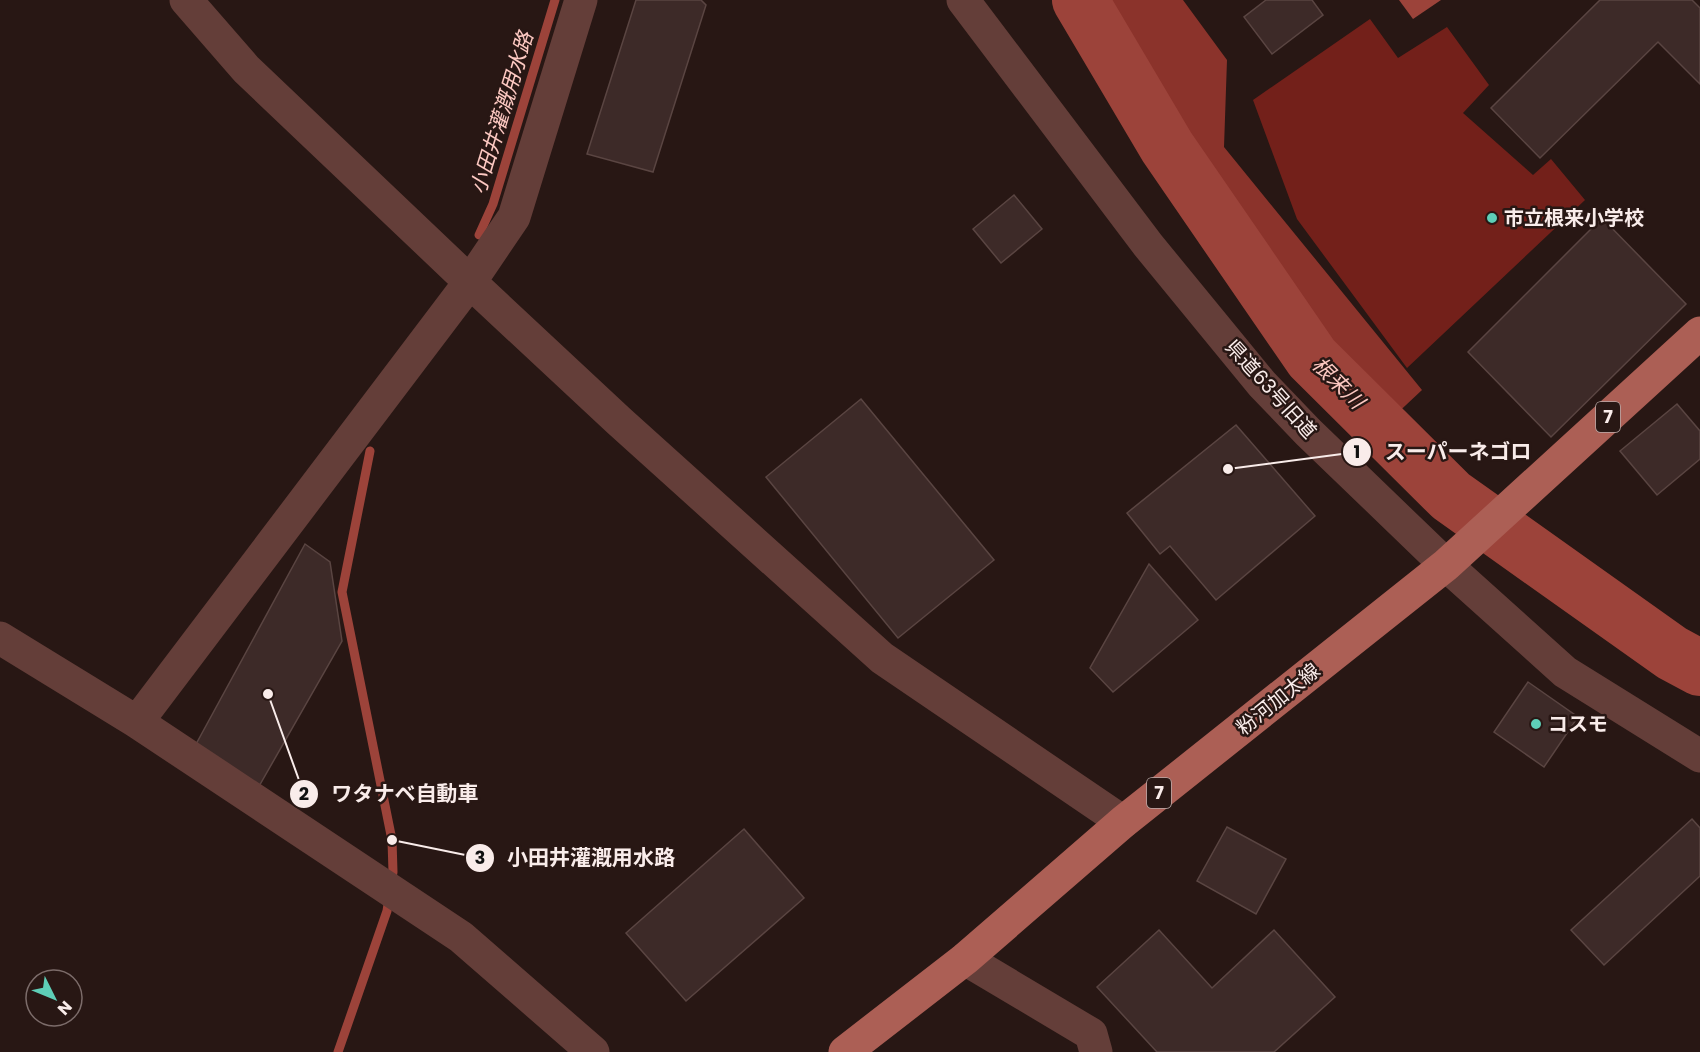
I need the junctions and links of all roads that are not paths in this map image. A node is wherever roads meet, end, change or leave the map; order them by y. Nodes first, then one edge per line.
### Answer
1 (186, 0) edge
2 (581, 0) edge
3 (963, 0) edge
4 (470, 282) junction
5 (1700, 333) edge
6 (1446, 565) junction
7 (0, 638) edge
8 (137, 722) junction
9 (1700, 756) edge
10 (1123, 822) junction
11 (965, 959) junction
12 (593, 1052) edge
13 (845, 1052) edge
14 (1096, 1052) edge

1 - 4 street
2 - 4 street
3 - 6 street, 県道63号旧道
4 - 8 street
4 - 10 street
5 - 6 main road, 粉河加太線 / 7
6 - 9 street, 県道63号旧道
6 - 10 main road, 粉河加太線 / 7
7 - 8 street
8 - 12 street
10 - 11 main road, 粉河加太線 / 7
11 - 13 main road, 粉河加太線 / 7
11 - 14 street

